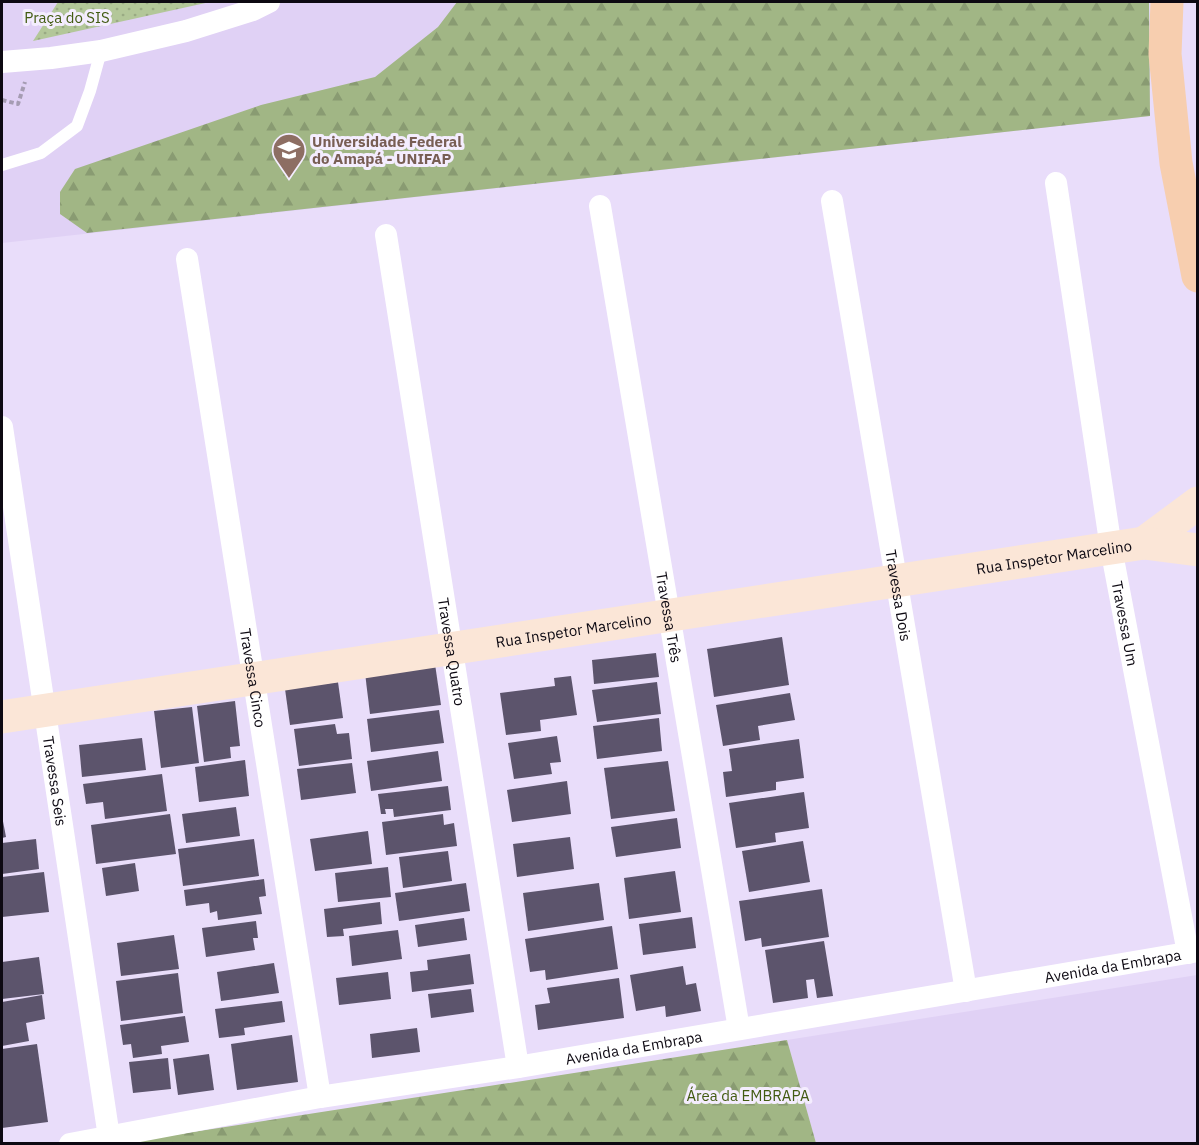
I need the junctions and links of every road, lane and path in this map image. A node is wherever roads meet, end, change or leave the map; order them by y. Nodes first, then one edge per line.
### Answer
1 (269, 2) edge
2 (1167, 2) edge
3 (101, 51) junction
4 (2, 62) edge
5 (26, 78) dead end
6 (2, 100) edge
7 (2, 165) edge
8 (1056, 183) dead end
9 (832, 201) dead end
10 (600, 206) dead end
11 (386, 235) dead end
12 (187, 259) dead end
13 (1197, 276) edge
14 (2, 427) edge
15 (1197, 503) edge
16 (1144, 543) junction
17 (1112, 548) junction
18 (1197, 550) edge
19 (896, 580) junction
20 (669, 615) junction
21 (451, 648) junction
22 (254, 678) junction
23 (44, 710) junction
24 (2, 717) edge
25 (1193, 952) edge
26 (966, 991) junction
27 (739, 1029) junction
28 (518, 1067) junction
29 (320, 1097) junction
30 (109, 1137) junction
31 (70, 1143) edge

1 - 3 street
2 - 13 main road
3 - 4 street
3 - 7 lane
5 - 6 path
8 - 17 street, Travessa Um
9 - 19 street, Travessa Dois
10 - 20 street, Travessa Três
11 - 21 street, Travessa Quatro
12 - 22 street, Travessa Cinco
14 - 23 street, Travessa Seis
15 - 16 street, Rua Inspetor Marcelino
16 - 17 street, Rua Inspetor Marcelino
16 - 18 street, Rua Inspetor Marcelino
17 - 19 street, Rua Inspetor Marcelino
17 - 25 street, Travessa Um
19 - 20 street, Rua Inspetor Marcelino
19 - 26 street, Travessa Dois
20 - 21 street, Rua Inspetor Marcelino
20 - 27 street, Travessa Três
21 - 22 street, Rua Inspetor Marcelino
21 - 28 street, Travessa Quatro
22 - 23 street, Rua Inspetor Marcelino
22 - 29 street, Travessa Cinco
23 - 24 street, Rua Inspetor Marcelino
23 - 30 street, Travessa Seis
25 - 26 street, Avenida da Embrapa
26 - 27 street, Avenida da Embrapa
27 - 28 street, Avenida da Embrapa
28 - 29 street, Avenida da Embrapa
29 - 30 street, Avenida da Embrapa
30 - 31 street, Avenida da Embrapa

